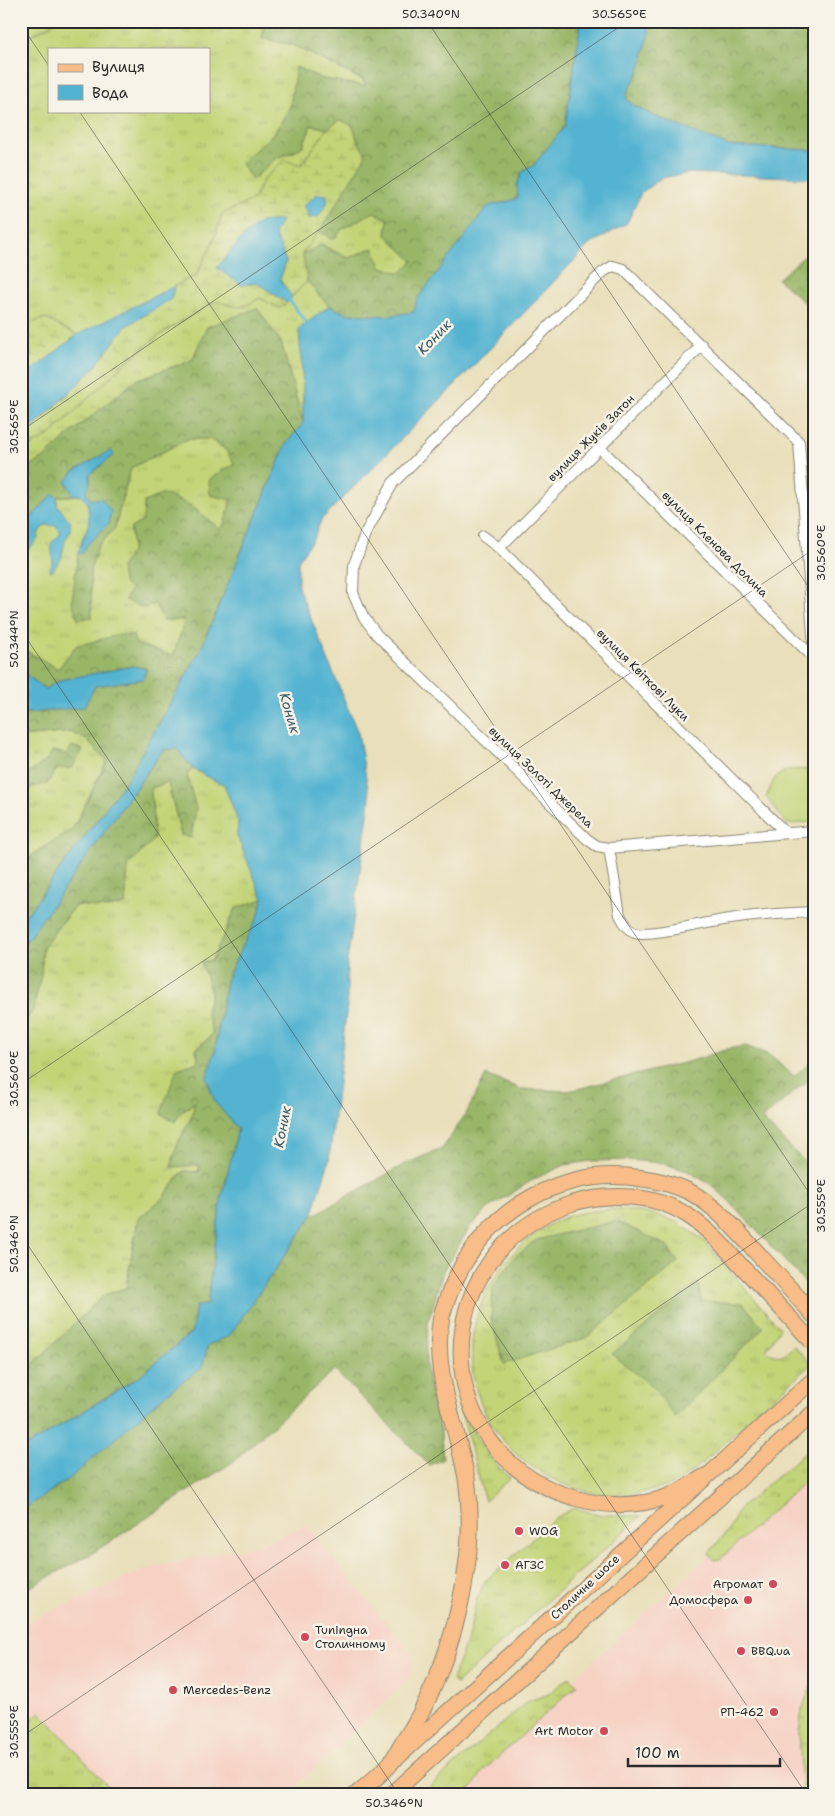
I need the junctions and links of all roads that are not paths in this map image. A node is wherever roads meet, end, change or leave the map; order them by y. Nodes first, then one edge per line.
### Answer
1 (702, 345) junction
2 (600, 447) junction
3 (483, 536) dead end
4 (499, 548) junction
5 (814, 648) edge
6 (814, 658) edge
7 (814, 831) edge
8 (785, 832) junction
9 (609, 848) junction
10 (814, 912) edge
11 (808, 1309) edge
12 (814, 1344) edge
13 (814, 1380) edge
14 (814, 1412) edge
15 (707, 1475) junction
16 (390, 1764) junction
17 (356, 1795) edge
18 (391, 1795) edge

1 - 2 street, вулиця Жуків Затон
1 - 5 street, вулиця Золоті Джерела
1 - 9 street, вулиця Золоті Джерела
2 - 4 street, вулиця Жуків Затон
2 - 6 street, вулиця Кленова Долина
3 - 4 street, вулиця Квіткові Луки
4 - 8 street, вулиця Квіткові Луки
7 - 8 street, вулиця Золоті Джерела
8 - 9 street, вулиця Золоті Джерела
9 - 10 street
11 - 16 highway
12 - 15 main road
13 - 15 main road, Столичне шосе
14 - 18 main road, Столичне шосе
15 - 16 main road, Столичне шосе
16 - 17 highway, Столичне шосе

